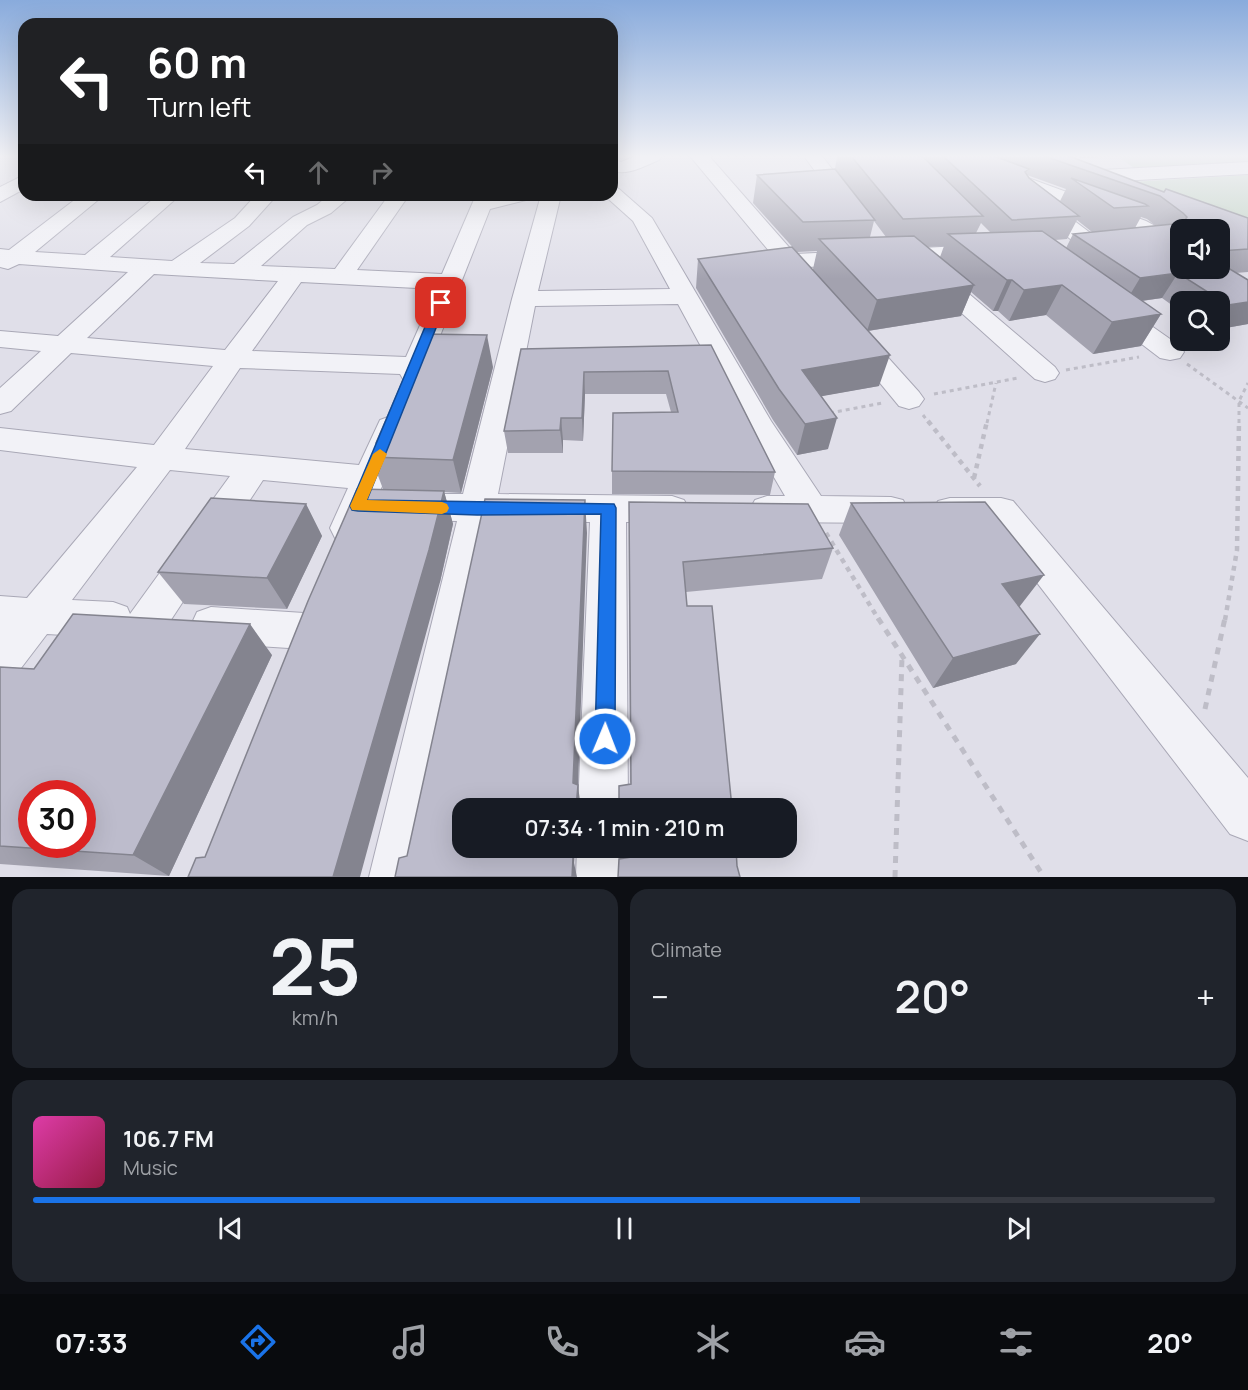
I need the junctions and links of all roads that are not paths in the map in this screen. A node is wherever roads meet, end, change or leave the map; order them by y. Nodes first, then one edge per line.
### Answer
1 (734, 197) edge
2 (843, 197) edge
3 (1035, 197) edge
4 (1060, 197) edge
5 (618, 198) edge
6 (86, 201) edge
7 (163, 201) edge
8 (261, 201) edge
9 (334, 201) edge
10 (395, 201) edge
11 (484, 201) edge
12 (549, 201) edge
13 (860, 220) edge
14 (978, 235) edge
15 (873, 238) edge
16 (1110, 245) junction
17 (1058, 249) edge
18 (899, 256) junction
19 (5, 260) edge
20 (788, 261) junction
21 (90, 263) junction
22 (148, 267) junction
23 (178, 268) junction
24 (239, 272) junction
25 (294, 275) junction
26 (340, 277) junction
27 (449, 282) junction
28 (818, 295) edge
29 (686, 296) junction
30 (1098, 298) edge
31 (524, 299) junction
32 (841, 321) edge
33 (0, 339) edge
34 (67, 344) junction
35 (1170, 352) road end
36 (232, 359) junction
37 (416, 366) junction
38 (1045, 373) road end
39 (909, 399) road end
40 (0, 404) edge
41 (0, 439) edge
42 (162, 458) junction
43 (255, 466) junction
44 (364, 492) junction
45 (608, 508) junction
46 (477, 509) junction
47 (704, 509) edge
48 (740, 509) edge
49 (811, 509) junction
50 (336, 558) edge
51 (18, 615) edge
52 (147, 622) junction
53 (305, 631) edge
54 (0, 662) edge
55 (603, 798) edge
56 (1248, 816) edge
57 (603, 858) edge
58 (395, 877) edge
59 (602, 877) edge

1 - 20 street
2 - 13 street
3 - 16 street
4 - 16 street
5 - 29 street
6 - 19 street
7 - 21 street
8 - 23 street
9 - 24 street
10 - 26 street
11 - 27 street
12 - 31 street
14 - 18 street
15 - 18 street
16 - 17 street
18 - 20 street
18 - 38 street
19 - 21 street
20 - 28 street
21 - 22 street
22 - 23 street
22 - 34 street
23 - 24 street
24 - 25 street
25 - 26 street
25 - 36 street
26 - 27 street
27 - 37 street
29 - 31 street
29 - 49 street
30 - 35 street
31 - 46 street
32 - 39 street
33 - 34 street
34 - 36 street
34 - 40 street
36 - 37 street
36 - 42 street
37 - 44 street
41 - 42 street
42 - 43 street
42 - 51 street
43 - 44 street
43 - 52 street
44 - 46 street
44 - 50 street
45 - 46 street
45 - 47 street
45 - 55 street
46 - 58 street
48 - 49 street
49 - 56 street
51 - 52 street
51 - 54 street
52 - 53 street
57 - 59 street

